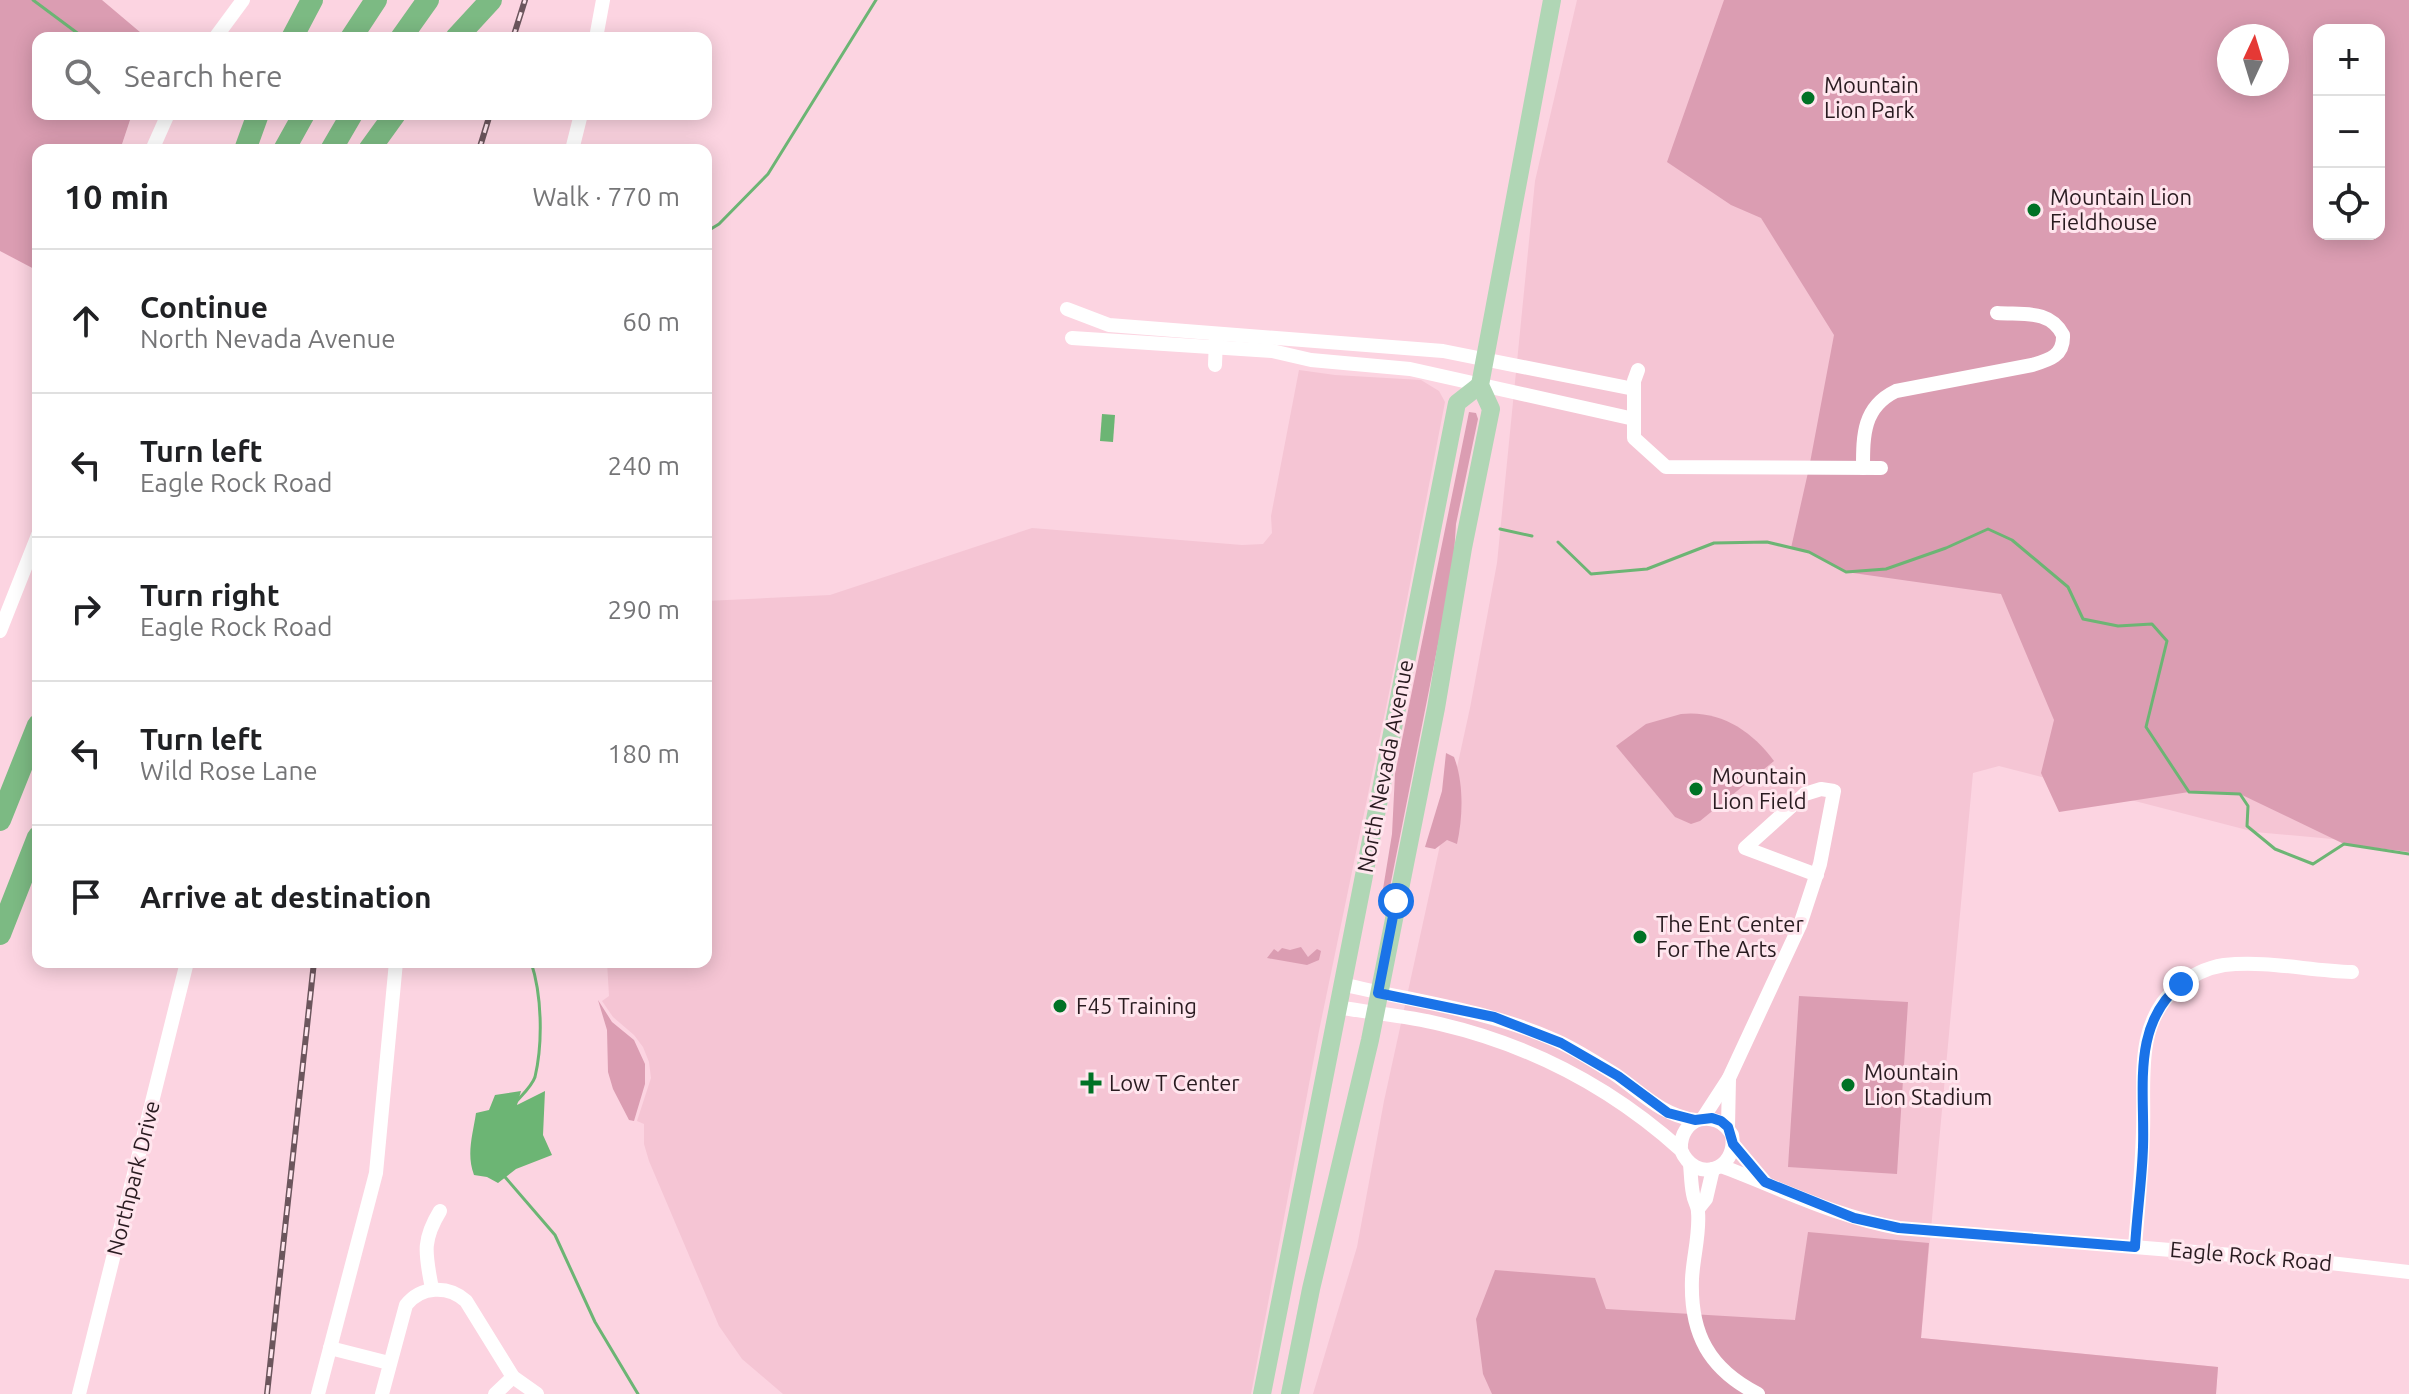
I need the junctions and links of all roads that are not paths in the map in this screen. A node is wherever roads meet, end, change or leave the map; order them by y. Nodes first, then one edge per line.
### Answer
1 (243, 0) edge
2 (312, 0) edge
3 (376, 0) edge
4 (428, 0) edge
5 (491, 0) edge
6 (603, 0) edge
7 (1552, 0) edge
8 (462, 30) edge
9 (219, 32) edge
10 (295, 32) edge
11 (355, 32) edge
12 (405, 32) edge
13 (597, 32) edge
14 (165, 120) edge
15 (256, 120) edge
16 (301, 120) edge
17 (348, 120) edge
18 (391, 120) edge
19 (580, 120) edge
20 (155, 144) edge
21 (247, 144) edge
22 (287, 144) edge
23 (334, 144) edge
24 (373, 144) edge
25 (574, 144) edge
26 (1067, 309) dead end
27 (1997, 313) dead end
28 (1072, 338) dead end
29 (1216, 340) junction
30 (1273, 344) junction
31 (1485, 359) junction
32 (1215, 365) dead end
33 (1270, 368) dead end
34 (1638, 370) dead end
35 (1480, 385) junction
36 (1634, 389) junction
37 (1634, 419) junction
38 (1863, 468) junction
39 (1881, 468) dead end
40 (32, 550) edge
41 (0, 631) edge
42 (32, 740) edge
43 (0, 820) edge
44 (32, 852) edge
45 (1817, 875) junction
46 (0, 934) edge
47 (186, 968) edge
48 (395, 968) edge
49 (2352, 972) dead end
50 (1342, 984) junction
51 (1378, 993) junction
52 (1337, 1007) junction
53 (1375, 1014) junction
54 (1729, 1078) junction
55 (1699, 1119) junction
56 (1728, 1127) junction
57 (1733, 1144) junction
58 (1681, 1150) junction
59 (1690, 1164) junction
60 (1717, 1168) junction
61 (1765, 1182) junction
62 (1698, 1209) junction
63 (440, 1211) dead end
64 (2135, 1247) junction
65 (2409, 1272) edge
66 (432, 1289) junction
67 (330, 1348) junction
68 (389, 1363) junction
69 (513, 1377) junction
70 (79, 1394) edge
71 (318, 1394) edge
72 (382, 1394) edge
73 (495, 1394) edge
74 (537, 1394) edge
75 (1262, 1394) edge
76 (1290, 1394) edge
77 (1758, 1394) edge

1 - 9 street
2 - 10 highway
3 - 11 highway
4 - 12 highway
5 - 8 highway
6 - 13 street
7 - 31 main road, North Nevada Avenue
14 - 20 street
15 - 21 highway
16 - 22 highway
17 - 23 highway
18 - 24 highway
19 - 25 street
26 - 29 street
27 - 38 street
28 - 29 street
29 - 30 street
29 - 32 street
30 - 31 street
30 - 33 street
30 - 35 street
31 - 35 main road, North Nevada Avenue
31 - 36 street
34 - 36 street
35 - 37 street
35 - 50 main road, North Nevada Avenue
35 - 51 main road, North Nevada Avenue
36 - 37 street
37 - 38 street
38 - 39 street
40 - 41 street
42 - 43 highway
44 - 46 highway
45 - 45 street
45 - 54 street
47 - 70 street, Northpark Drive
48 - 67 street
49 - 64 street
50 - 51 street
50 - 52 main road, North Nevada Avenue
51 - 53 main road, North Nevada Avenue
51 - 55 street
52 - 53 street
52 - 75 main road, North Nevada Avenue
53 - 58 street
53 - 76 main road, North Nevada Avenue
54 - 55 street
54 - 56 street, Eagle Rock Road
55 - 56 street
55 - 58 street
56 - 57 street, Eagle Rock Road
57 - 60 street
57 - 61 street, Eagle Rock Road
58 - 59 street
59 - 60 street, Eagle Rock Road
59 - 62 street
60 - 61 street, Eagle Rock Road
60 - 62 street
61 - 64 street, Eagle Rock Road
62 - 77 street
63 - 66 street
64 - 65 street, Eagle Rock Road
66 - 68 street
66 - 69 street
67 - 68 street
67 - 71 street
68 - 72 street
69 - 73 street
69 - 74 street

